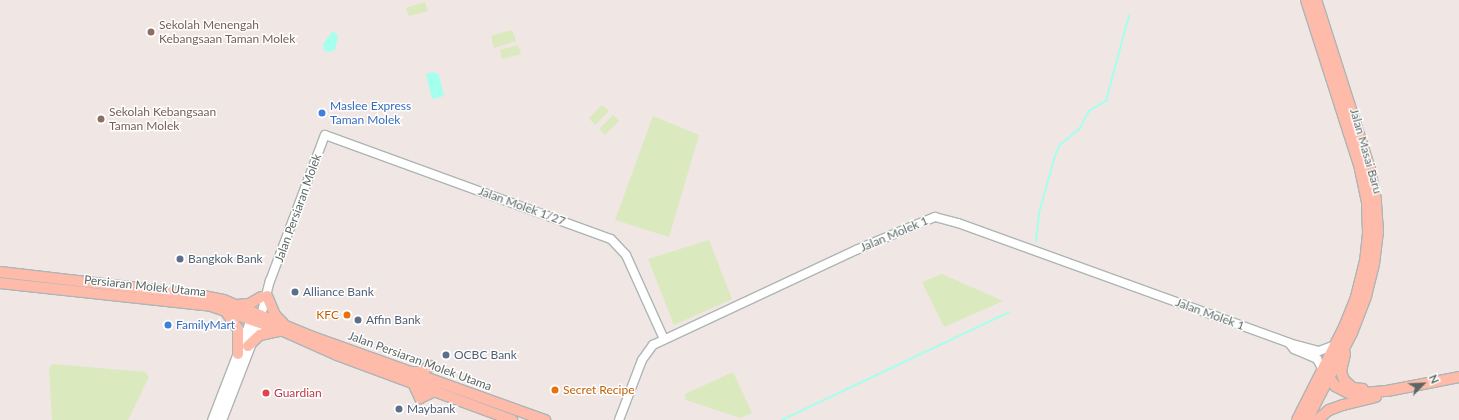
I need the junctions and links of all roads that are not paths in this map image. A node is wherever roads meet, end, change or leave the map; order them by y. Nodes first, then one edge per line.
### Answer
1 (1306, 0) edge
2 (1316, 0) edge
3 (325, 135) joint
4 (0, 272) edge
5 (0, 283) edge
6 (264, 297) junction
7 (235, 305) junction
8 (225, 310) junction
9 (256, 318) junction
10 (285, 329) junction
11 (1352, 333) junction
12 (664, 339) junction
13 (1289, 343) junction
14 (248, 346) junction
15 (1334, 346) junction
16 (238, 354) junction
17 (1326, 371) junction
18 (414, 372) junction
19 (1459, 377) edge
20 (431, 379) junction
21 (418, 385) junction
22 (1414, 385) junction
23 (435, 391) junction
24 (1387, 391) junction
25 (212, 420) edge
26 (221, 420) edge
27 (512, 420) edge
28 (545, 420) edge
29 (619, 420) edge
30 (1297, 420) edge
31 (1307, 420) edge
32 (1317, 420) edge

1 - 15 main road, Jalan Masai Baru
2 - 11 main road, Jalan Masai Baru
3 - 6 street, Jalan Persiaran Molek
3 - 12 street, Jalan Molek 1/27
4 - 7 main road
5 - 8 main road, Persiaran Molek Utama
6 - 7 main road
6 - 9 street, Jalan Persiaran Molek
6 - 10 main road
7 - 9 main road, Persiaran Molek Utama
8 - 9 main road, Persiaran Molek Utama
8 - 16 main road
9 - 10 main road, Persiaran Molek Utama
9 - 14 main road, Jalan Persiaran Molek
9 - 16 main road, Jalan Persiaran Molek
10 - 14 main road
10 - 18 main road, Jalan Persiaran Molek Utama
10 - 21 main road, Jalan Persiaran Molek Utama
11 - 17 main road, Jalan Masai Baru
11 - 22 main road
12 - 13 street, Jalan Molek 1
12 - 29 street, Jalan Molek 1
13 - 15 street, Jalan Molek 1
13 - 17 street, Jalan Molek 1
14 - 26 main road, Jalan Persiaran Molek
15 - 17 main road, Jalan Masai Baru
16 - 25 main road, Jalan Persiaran Molek
17 - 24 main road
17 - 30 main road, Jalan Masai Baru
17 - 31 main road, Jalan Masai Baru
18 - 20 main road
18 - 21 main road
19 - 22 main road
20 - 23 main road
20 - 28 main road, Jalan Persiaran Molek Utama
21 - 23 main road, Jalan Persiaran Molek Utama
22 - 24 main road
23 - 27 main road, Jalan Persiaran Molek Utama
24 - 32 main road

